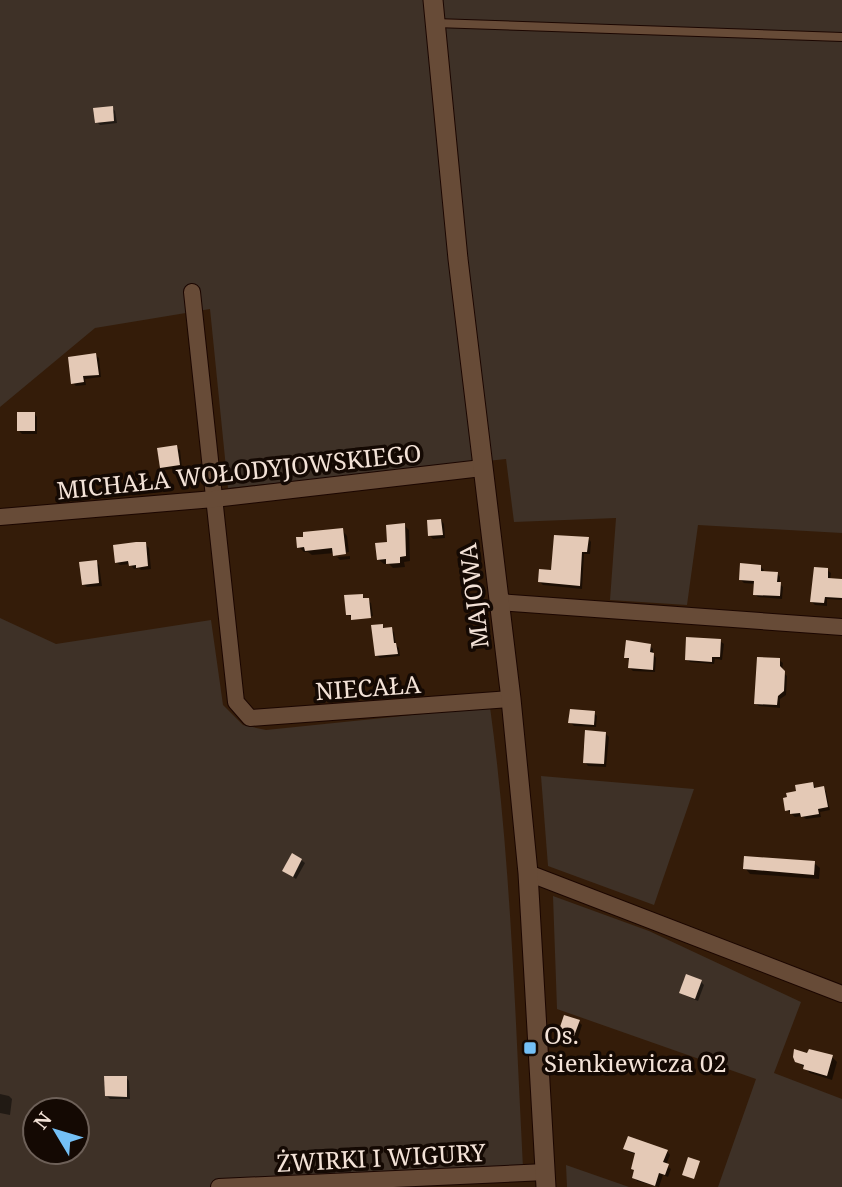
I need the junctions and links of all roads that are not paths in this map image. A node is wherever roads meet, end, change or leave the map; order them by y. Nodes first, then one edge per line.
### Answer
1 (433, 0) edge
2 (435, 23) junction
3 (842, 37) edge
4 (192, 292) dead end
5 (482, 468) junction
6 (214, 499) junction
7 (0, 517) edge
8 (499, 602) junction
9 (842, 626) edge
10 (510, 699) junction
11 (528, 873) junction
12 (842, 994) edge
13 (546, 1179) edge
14 (219, 1187) edge

1 - 2 street, MAJOWA
2 - 3 lane
2 - 5 street, MAJOWA
4 - 6 street
5 - 6 street, MICHAŁA WOŁODYJOWSKIEGO
5 - 8 street, MAJOWA
6 - 7 street, MICHAŁA WOŁODYJOWSKIEGO
6 - 10 street, NIECAŁA
8 - 9 street
8 - 10 street, MAJOWA
10 - 11 street, MAJOWA
11 - 12 street
11 - 13 street, MAJOWA
13 - 14 street, ŻWIRKI I WIGURY

